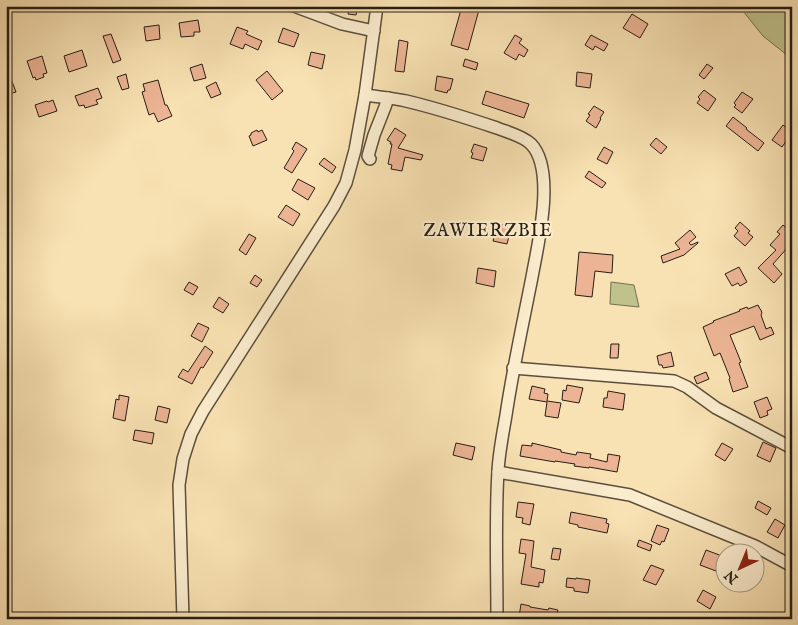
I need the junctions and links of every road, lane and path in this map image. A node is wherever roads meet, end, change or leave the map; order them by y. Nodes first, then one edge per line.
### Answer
1 (294, 6) edge
2 (377, 6) edge
3 (374, 31) junction
4 (364, 95) junction
5 (388, 98) junction
6 (370, 159) dead end
7 (514, 368) junction
8 (792, 448) edge
9 (498, 472) junction
10 (792, 566) edge
11 (183, 619) edge
12 (498, 619) edge

1 - 3 street
2 - 3 street
3 - 4 street
4 - 5 street
4 - 11 street
5 - 6 street
5 - 7 street
7 - 8 street
7 - 9 street
9 - 10 street
9 - 12 street

